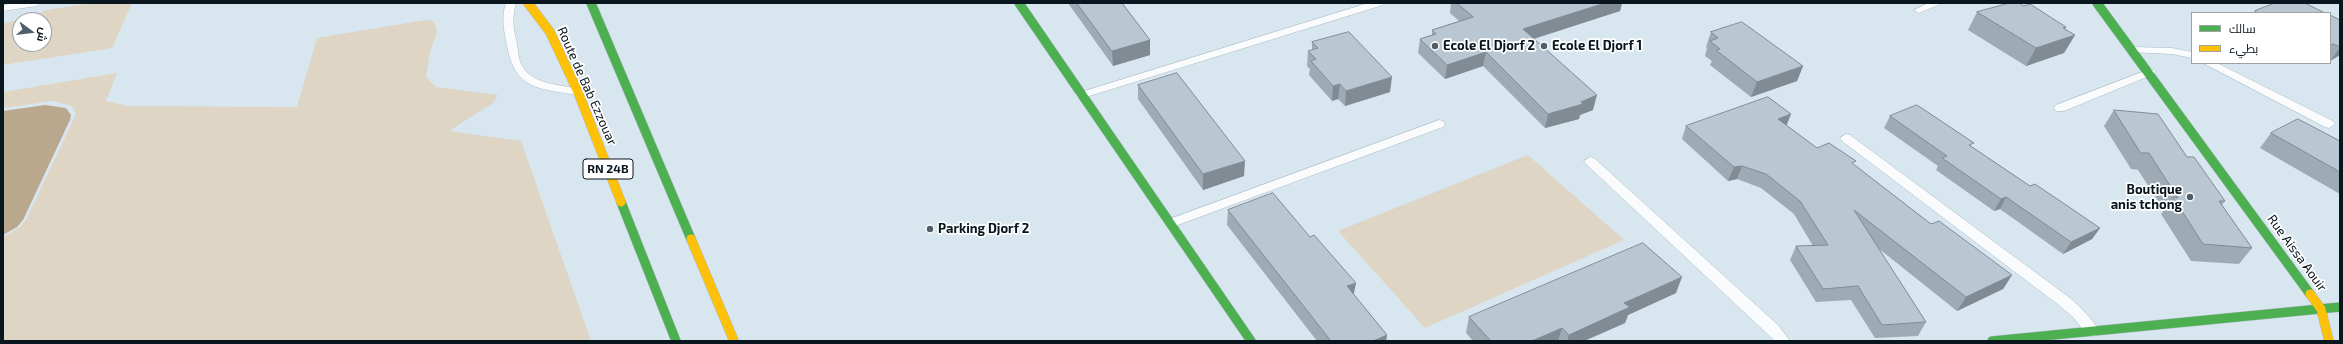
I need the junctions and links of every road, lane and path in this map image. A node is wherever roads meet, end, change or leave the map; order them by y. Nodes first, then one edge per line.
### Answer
1 (36, 3) edge
2 (511, 3) edge
3 (528, 3) edge
4 (592, 3) edge
5 (1019, 3) edge
6 (1379, 3) edge
7 (1938, 3) edge
8 (2097, 3) edge
9 (3, 8) edge
10 (1919, 10) dead end
11 (2133, 50) junction
12 (2191, 56) edge
13 (2210, 64) edge
14 (2150, 72) junction
15 (578, 92) junction
16 (1082, 95) junction
17 (2060, 108) dead end
18 (1439, 124) dead end
19 (2329, 124) dead end
20 (1846, 138) dead end
21 (1590, 160) dead end
22 (1171, 223) junction
23 (2340, 307) edge
24 (2321, 309) junction
25 (2092, 331) junction
26 (2053, 338) edge
27 (676, 341) edge
28 (734, 341) edge
29 (1251, 341) edge
30 (1782, 341) edge
31 (1992, 341) edge
32 (2329, 341) edge

1 - 9 lane
2 - 15 lane
3 - 15 street, Route de Bab Ezzouar / RN 24B
4 - 28 street
5 - 16 street
6 - 16 lane
7 - 10 lane
8 - 11 street, Rue Aissa Aouir
11 - 12 lane
11 - 14 street, Rue Aissa Aouir
13 - 19 lane
14 - 17 lane
14 - 24 street, Rue Aissa Aouir
15 - 27 street, Route de Bab Ezzouar / RN 24B
16 - 22 street
18 - 22 lane
20 - 25 lane
21 - 30 lane
22 - 29 street
23 - 24 street
24 - 25 street, Rue Aissa Aouir
24 - 32 street
25 - 26 street, Rue Aissa Aouir
26 - 31 street, Rue Aissa Aouir

